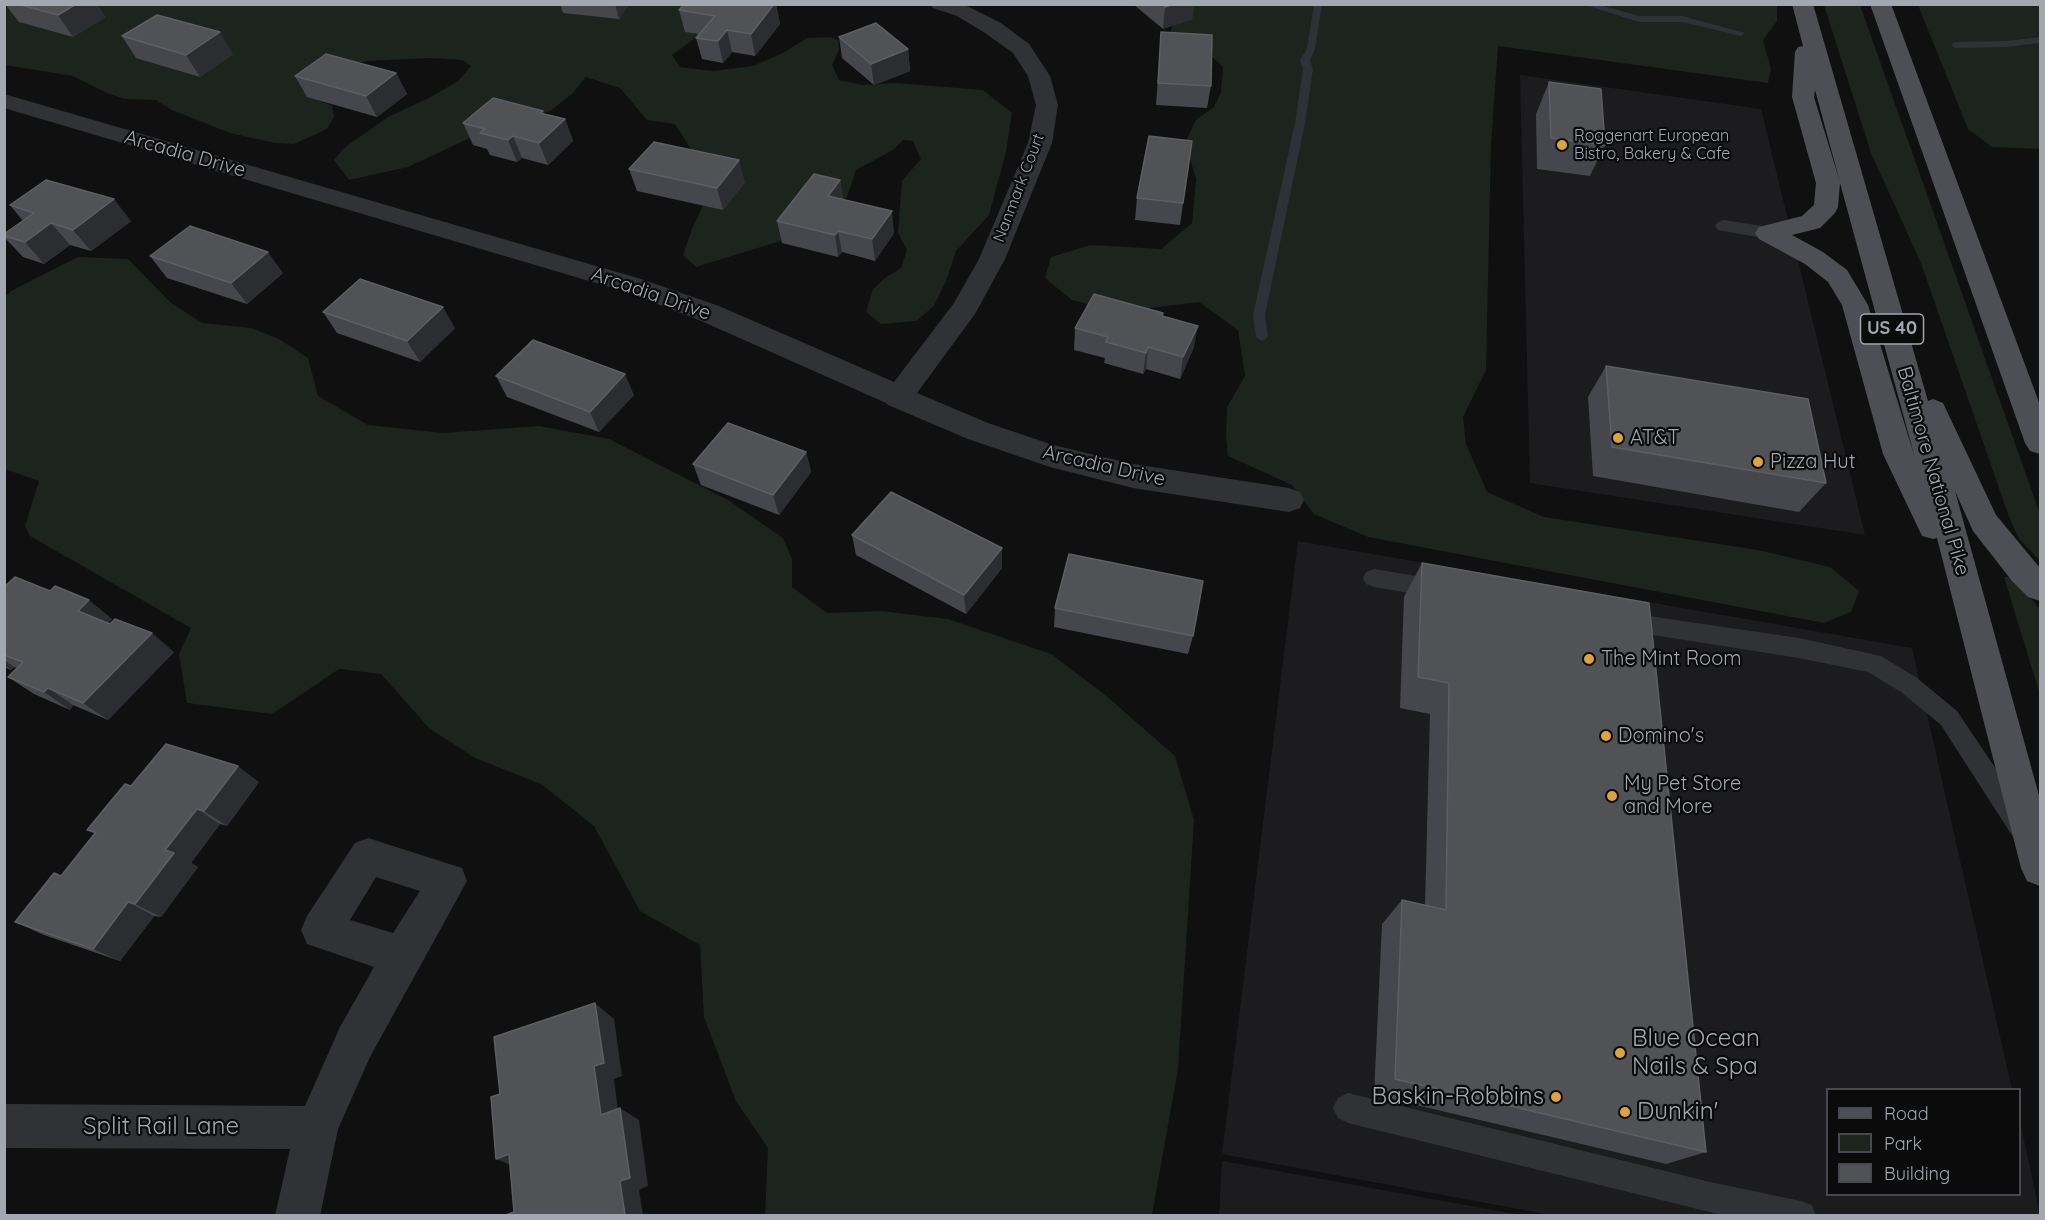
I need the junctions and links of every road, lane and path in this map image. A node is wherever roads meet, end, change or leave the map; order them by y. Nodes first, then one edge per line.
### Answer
1 (940, 4) edge
2 (1880, 4) edge
3 (1805, 15) edge
4 (4, 101) edge
5 (1724, 226) dead end
6 (1768, 233) junction
7 (1887, 310) junction
8 (898, 398) junction
9 (2040, 443) edge
10 (1289, 500) dead end
11 (1374, 578) dead end
12 (2040, 588) edge
13 (1466, 593) edge
14 (1972, 607) junction
15 (1603, 617) edge
16 (2038, 860) edge
17 (402, 956) dead end
18 (1348, 1108) dead end
19 (4, 1126) edge
20 (317, 1128) junction
21 (297, 1215) edge
22 (1802, 1215) edge

1 - 8 street, Nanmark Court
2 - 9 main road
3 - 6 main road
3 - 7 main road, Baltimore National Pike / US 40
4 - 8 street, Arcadia Drive
5 - 6 lane
6 - 14 main road
7 - 12 main road
7 - 14 main road, Baltimore National Pike / US 40
8 - 10 street, Arcadia Drive
11 - 13 lane
14 - 16 main road, Baltimore National Pike / US 40
15 - 16 lane
17 - 20 street
18 - 22 lane
19 - 20 street, Split Rail Lane
20 - 21 street

